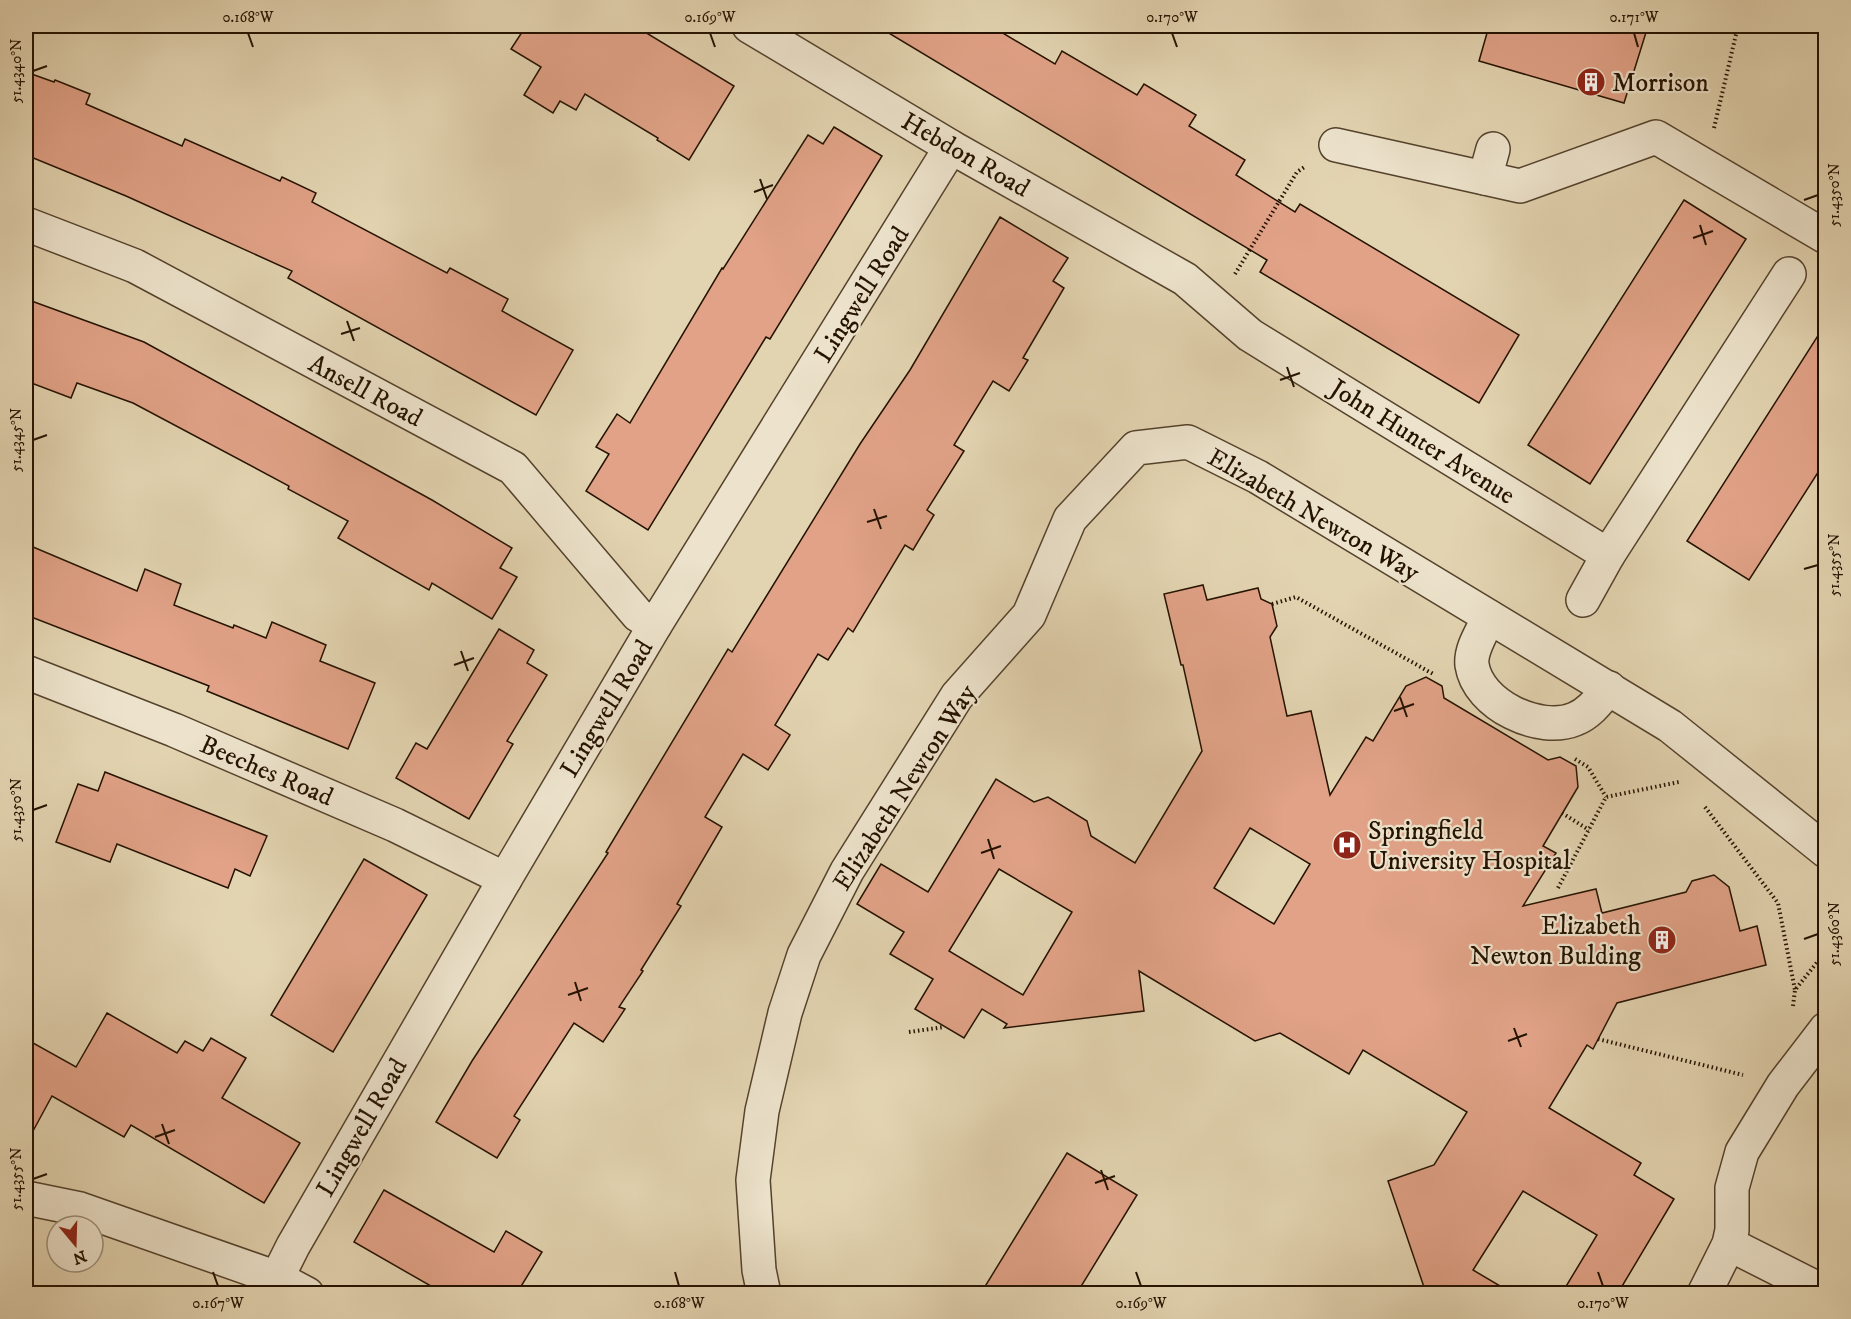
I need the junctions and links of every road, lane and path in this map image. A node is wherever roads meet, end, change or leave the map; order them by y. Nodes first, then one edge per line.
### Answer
1 (749, 26) edge
2 (1738, 26) edge
3 (1336, 145) joint
4 (951, 147) junction
5 (1705, 166) junction
6 (26, 224) edge
7 (1826, 237) edge
8 (1789, 274) dead end
9 (1185, 279) joint
10 (1215, 305) junction
11 (1608, 555) junction
12 (1582, 600) dead end
13 (1272, 604) dead end
14 (1489, 617) junction
15 (656, 625) junction
16 (26, 672) edge
17 (1439, 677) dead end
18 (1609, 688) junction
19 (1686, 780) dead end
20 (1700, 799) dead end
21 (1562, 813) dead end
22 (1589, 830) junction
23 (1826, 851) edge
24 (505, 879) junction
25 (1558, 888) dead end
26 (1826, 951) edge
27 (1795, 990) junction
28 (1792, 1014) dead end
29 (944, 1027) dead end
30 (1826, 1029) edge
31 (909, 1032) dead end
32 (1598, 1039) dead end
33 (1783, 1085) junction
34 (26, 1198) edge
35 (1729, 1244) junction
36 (277, 1278) junction
37 (307, 1293) edge
38 (764, 1293) edge
39 (1704, 1293) edge
40 (1826, 1293) edge

1 - 4 street, Hebdon Road
2 - 5 path
3 - 5 street
3 - 10 path
4 - 9 street, Hebdon Road
4 - 15 street, Lingwell Road
5 - 7 street
6 - 15 street, Ansell Road
8 - 11 street
9 - 10 street, John Hunter Avenue
10 - 11 street, John Hunter Avenue
11 - 12 street
13 - 17 path
14 - 18 street, Elizabeth Newton Way
14 - 18 street
14 - 38 street, Elizabeth Newton Way
15 - 24 street, Lingwell Road
16 - 24 street, Beeches Road
18 - 23 street, Elizabeth Newton Way
19 - 22 path
20 - 27 path
21 - 22 path
22 - 25 path
24 - 36 street, Lingwell Road
26 - 27 path
27 - 28 path
29 - 31 path
30 - 33 street
32 - 33 path
33 - 35 street
34 - 36 street
35 - 39 street
35 - 40 street
36 - 37 street

